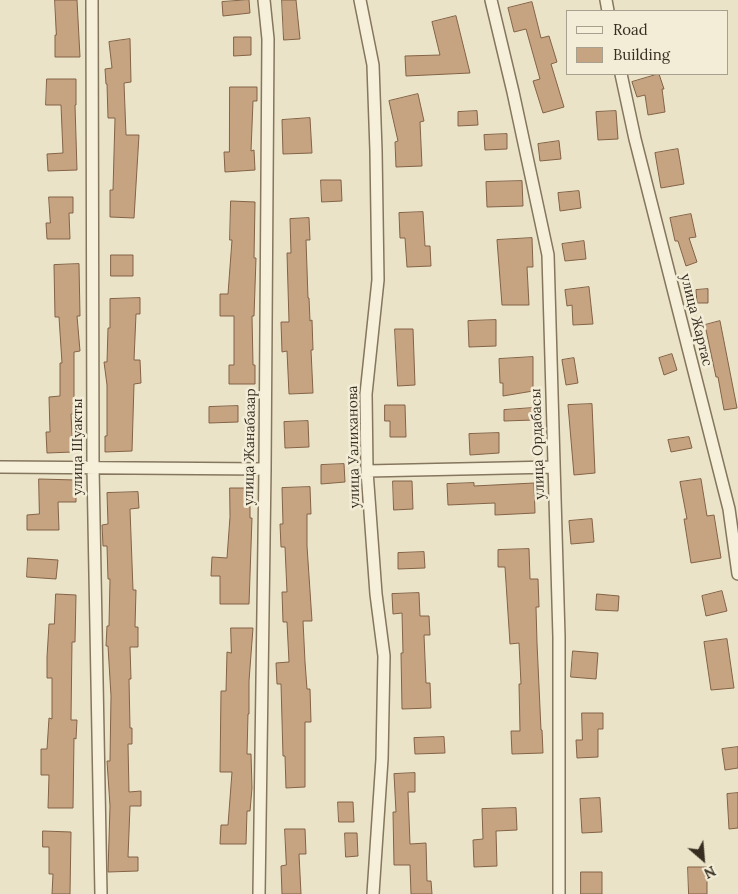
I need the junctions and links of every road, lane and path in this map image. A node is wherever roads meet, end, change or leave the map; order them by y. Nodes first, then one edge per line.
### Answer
1 (92, 0) edge
2 (264, 0) edge
3 (360, 0) edge
4 (491, 0) edge
5 (621, 75) edge
6 (0, 467) edge
7 (93, 467) junction
8 (553, 467) junction
9 (264, 468) junction
10 (367, 471) junction
11 (738, 574) edge
12 (101, 894) edge
13 (259, 894) edge
14 (373, 894) edge
15 (559, 894) edge

1 - 7 street, улица Шуакты
2 - 9 street, улица Жанабазар
3 - 10 street, улица Уалиханова
4 - 8 street, улица Ордабасы
5 - 11 street, улица Жартас
6 - 7 street
7 - 9 street
7 - 12 street, улица Шуакты
8 - 10 street
8 - 15 street, улица Ордабасы
9 - 13 street, улица Жанабазар
10 - 14 street, улица Уалиханова

